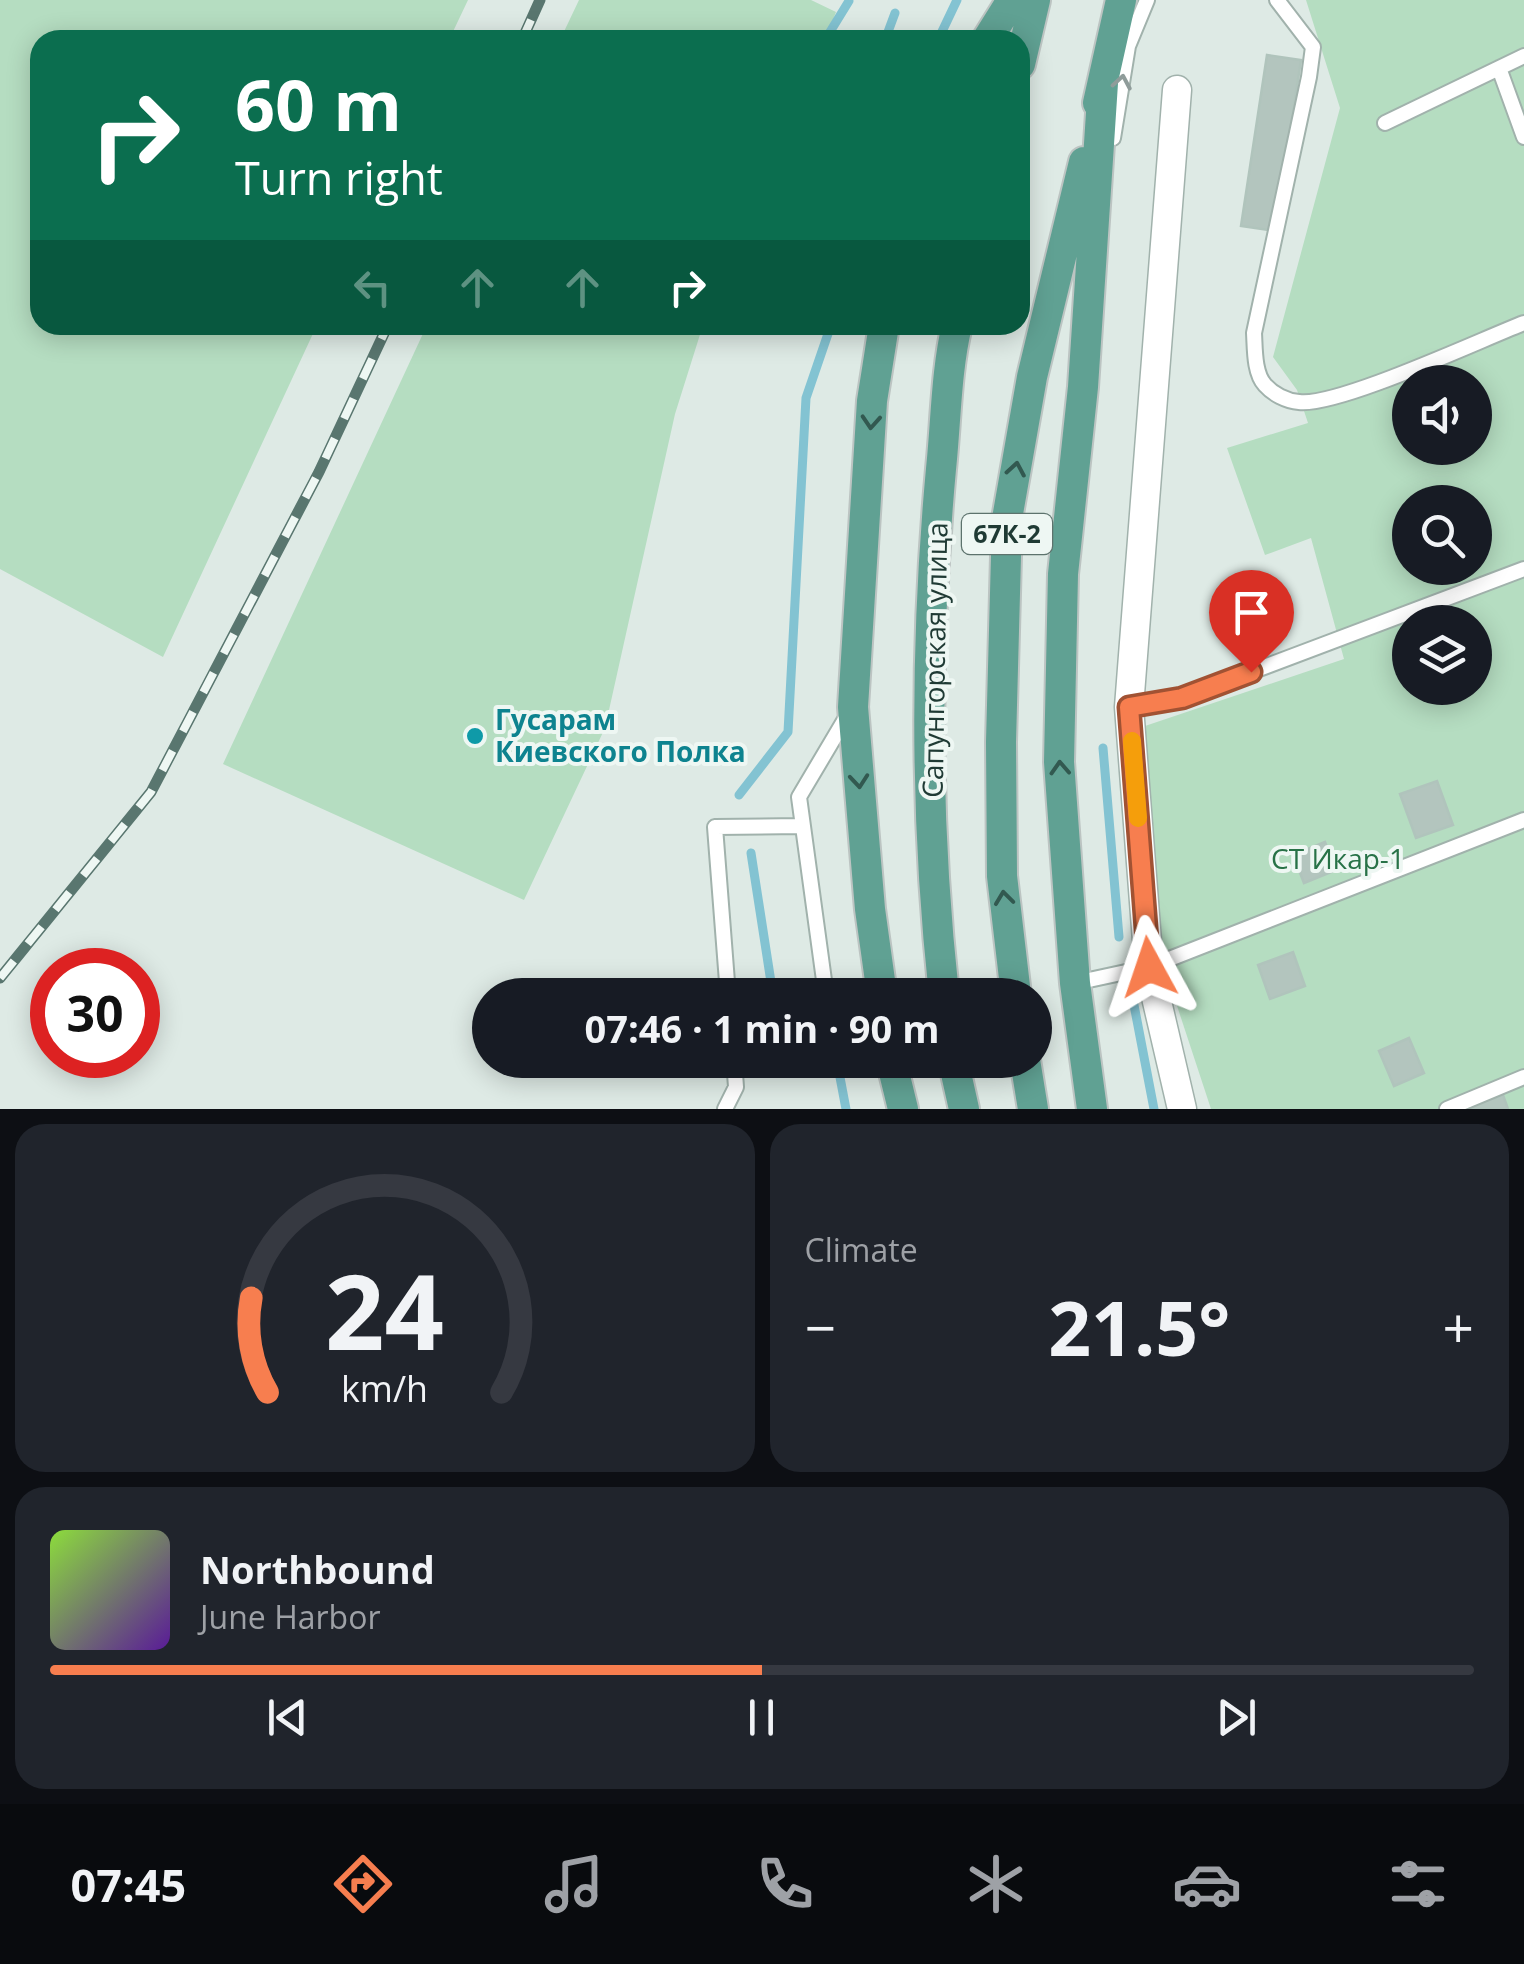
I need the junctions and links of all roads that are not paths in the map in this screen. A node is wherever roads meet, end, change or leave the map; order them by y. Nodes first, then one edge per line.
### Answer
1 (1012, 0) edge
2 (1035, 0) edge
3 (1122, 0) edge
4 (1147, 0) edge
5 (1277, 0) edge
6 (992, 30) edge
7 (1028, 30) edge
8 (1524, 56) edge
9 (1499, 68) junction
10 (1103, 83) junction
11 (1177, 90) dead end
12 (1386, 123) dead end
13 (1524, 137) edge
14 (1524, 323) edge
15 (882, 335) edge
16 (956, 335) edge
17 (1083, 387) junction
18 (1524, 569) edge
19 (853, 707) junction
20 (1129, 707) junction
21 (1524, 820) edge
22 (800, 826) junction
23 (1149, 967) junction
24 (727, 978) edge
25 (823, 978) edge
26 (880, 978) edge
27 (942, 978) edge
28 (1014, 978) edge
29 (1075, 984) junction
30 (1524, 1077) edge
31 (735, 1078) edge
32 (896, 1078) edge
33 (957, 1078) edge
34 (1028, 1078) edge
35 (725, 1109) edge
36 (904, 1109) edge
37 (964, 1109) edge
38 (1033, 1109) edge
39 (1092, 1109) edge
40 (1182, 1109) edge
41 (1447, 1109) edge

1 - 6 main road
2 - 7 main road
3 - 10 main road, 67К-2
17 -> 4 lane
5 - 14 lane
8 - 9 lane
9 - 12 lane
9 - 13 lane
10 - 17 main road, 67К-2
28 -> 10 main road, 67К-2
11 - 20 street
15 -> 19 main road
16 - 27 main road, Сапунгорская улица / 67К-2
29 -> 17 main road, 67К-2
18 - 20 lane
19 - 22 lane
19 -> 26 main road
20 - 23 street
21 - 23 lane
22 - 24 lane
22 - 25 lane
23 - 29 lane
23 - 40 street
29 - 39 main road, 67К-2
30 - 41 lane
31 - 35 lane
32 - 36 main road
33 - 37 main road
34 - 38 main road

